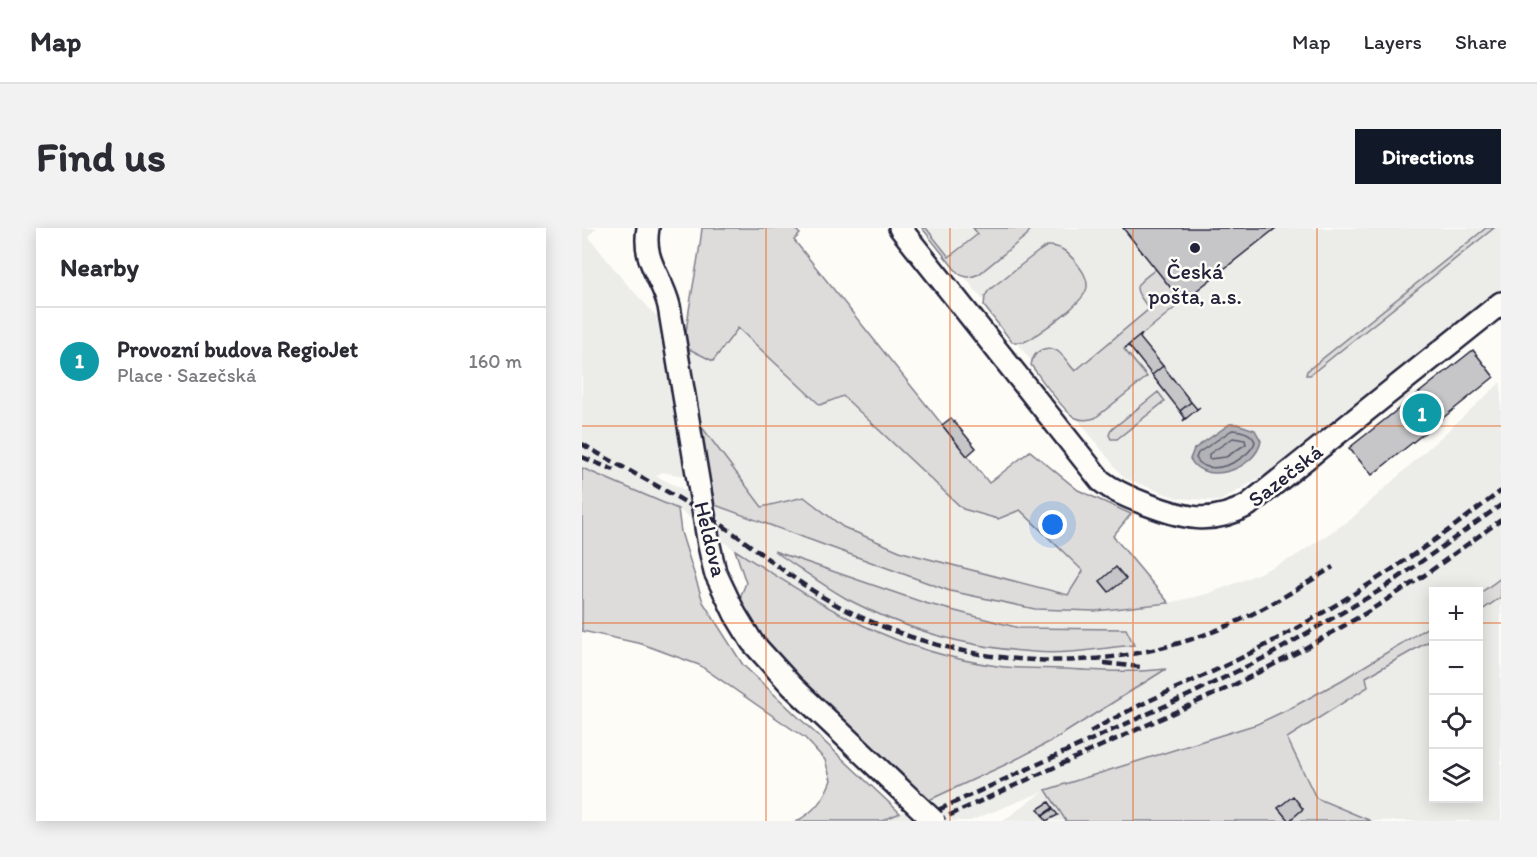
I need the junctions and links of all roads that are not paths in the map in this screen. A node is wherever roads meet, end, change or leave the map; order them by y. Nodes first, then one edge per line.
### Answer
1 (648, 228) edge
2 (900, 228) edge
3 (1501, 303) edge
4 (934, 821) edge

1 - 4 street, Heldova, bridge
2 - 3 street, Sazečská

